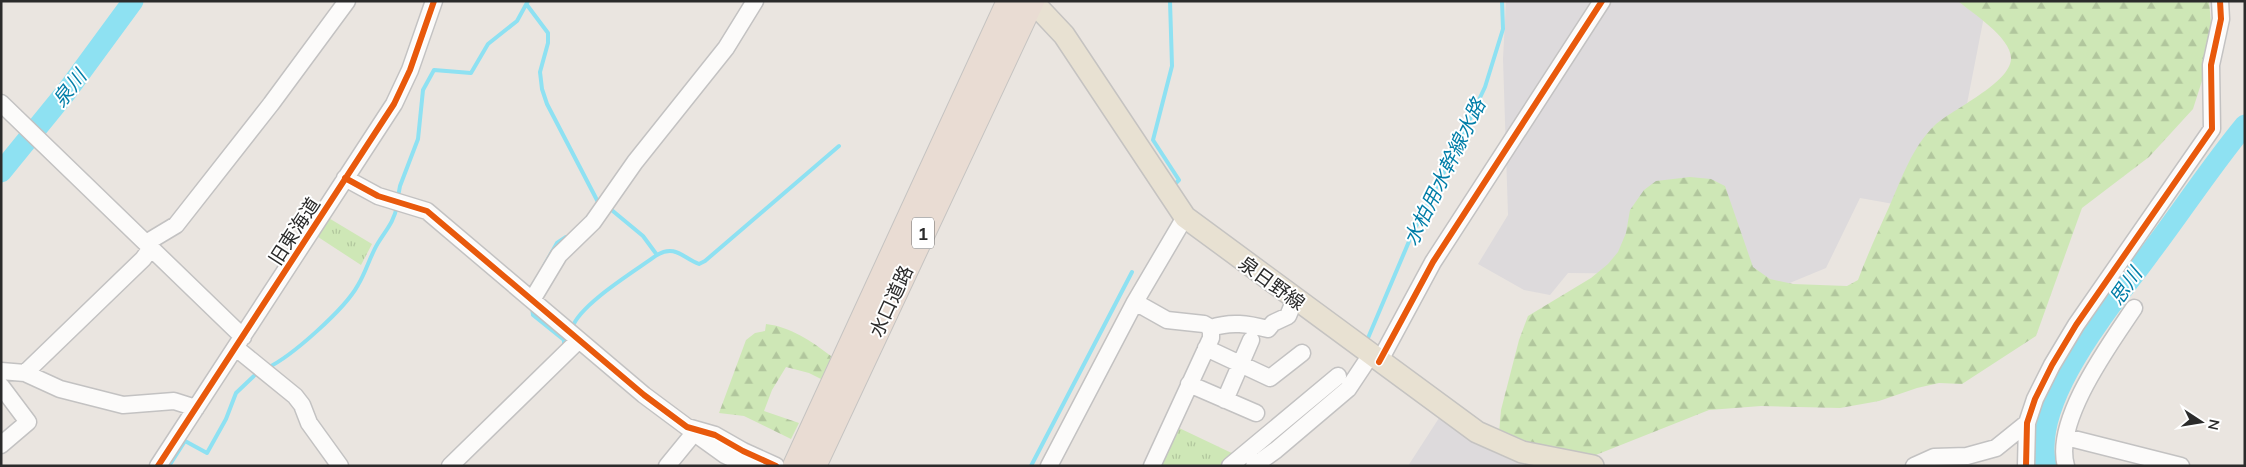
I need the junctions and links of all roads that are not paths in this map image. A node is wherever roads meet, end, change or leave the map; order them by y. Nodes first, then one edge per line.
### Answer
1 (347, 1) edge
2 (434, 1) edge
3 (755, 1) edge
4 (1009, 1) edge
5 (1032, 1) edge
6 (1602, 1) edge
7 (2220, 1) edge
8 (1, 103) edge
9 (345, 178) junction
10 (1185, 217) junction
11 (148, 246) junction
12 (532, 300) junction
13 (1295, 300) junction
14 (1135, 302) junction
15 (2134, 308) dead end
16 (1211, 328) junction
17 (580, 340) junction
18 (1252, 340) dead end
19 (239, 342) junction
20 (1206, 348) junction
21 (1302, 353) dead end
22 (1375, 359) junction
23 (1240, 364) junction
24 (1, 371) edge
25 (25, 374) junction
26 (1338, 376) dead end
27 (1189, 384) junction
28 (1, 386) edge
29 (1225, 400) junction
30 (196, 408) junction
31 (1256, 413) dead end
32 (2027, 423) junction
33 (690, 430) junction
34 (2066, 437) junction
35 (1, 445) edge
36 (1560, 462) edge
37 (158, 466) edge
38 (340, 466) edge
39 (450, 466) edge
40 (667, 466) edge
41 (748, 466) edge
42 (776, 466) edge
43 (795, 466) edge
44 (814, 466) edge
45 (1050, 466) edge
46 (1152, 466) edge
47 (1230, 466) edge
48 (1254, 466) edge
49 (1593, 466) edge
50 (1914, 466) edge
51 (2026, 466) edge
52 (2066, 466) edge
53 (2181, 466) edge

1 - 11 street
2 - 9 street, 旧東海道
3 - 12 street
4 - 43 highway, 水口道路 / 1
5 - 10 main road, 泉日野線
5 - 44 highway, 水口道路 / 1
6 - 22 street
7 - 32 street
8 - 11 street
9 - 12 street
9 - 19 street, 旧東海道
10 - 13 main road, 泉日野線
10 - 14 street
11 - 19 street
11 - 25 street
12 - 17 street
13 - 16 street
13 - 22 main road, 泉日野線
14 - 16 street
14 - 45 street
15 - 34 street
16 - 20 street
17 - 33 street
17 - 39 street
18 - 23 street
19 - 30 street, 旧東海道
19 - 38 street
20 - 23 street
20 - 27 street
21 - 23 street
22 - 36 main road, 泉日野線
22 - 48 street
23 - 29 street
24 - 25 street
25 - 30 street
26 - 47 street
27 - 29 street
27 - 46 street
28 - 35 street
29 - 31 street
30 - 37 street, 旧東海道
32 - 50 street
32 - 51 street
33 - 40 street
33 - 41 street
33 - 42 street
34 - 52 street
34 - 53 street
36 - 49 main road, 泉日野線

